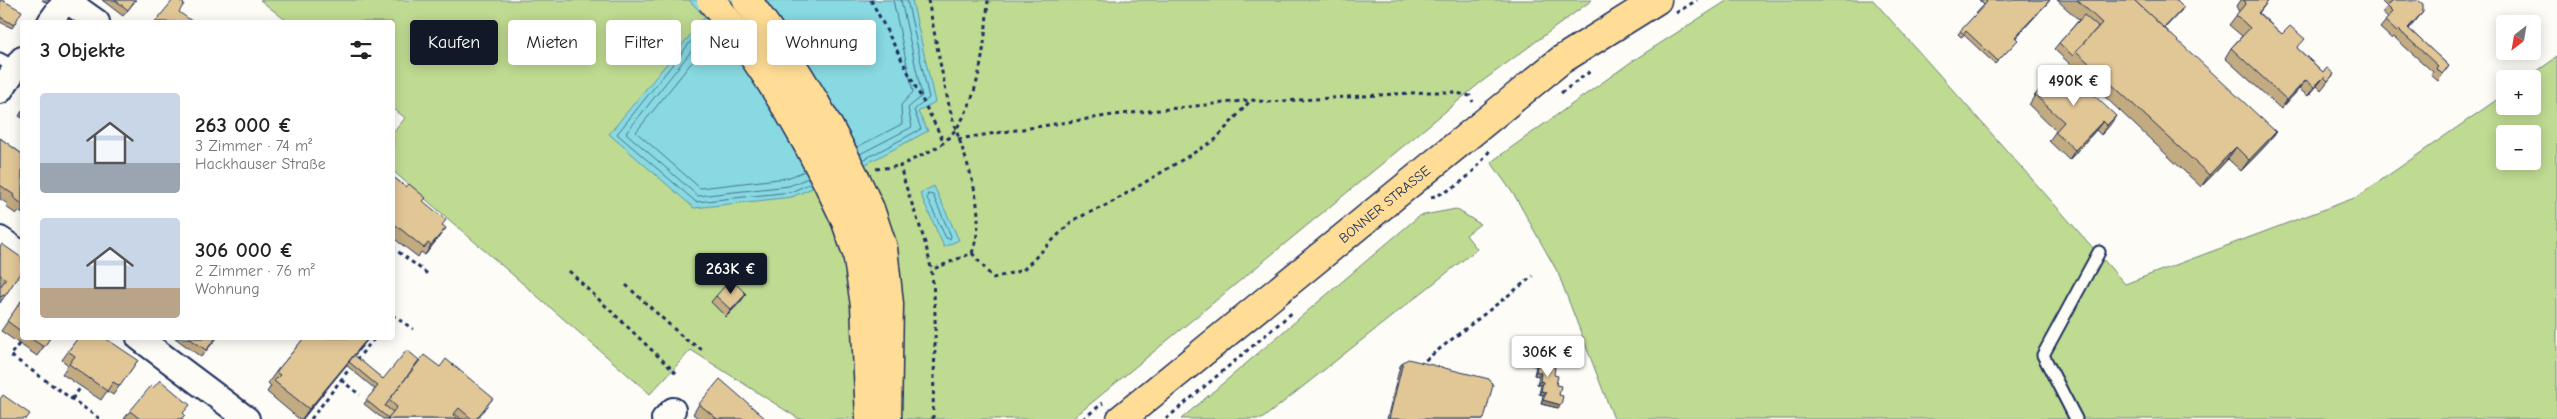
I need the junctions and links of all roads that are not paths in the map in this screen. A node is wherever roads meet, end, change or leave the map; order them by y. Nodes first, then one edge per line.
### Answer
1 (711, 0) edge
2 (747, 0) edge
3 (1666, 7) edge
4 (51, 20) edge
5 (94, 20) edge
6 (13, 62) edge
7 (0, 91) edge
8 (857, 214) junction
9 (0, 238) edge
10 (2099, 252) dead end
11 (20, 253) edge
12 (142, 340) edge
13 (247, 419) edge
14 (870, 419) edge
15 (887, 419) edge
16 (1121, 419) edge
17 (2076, 419) edge

1 - 8 main road, bridge
2 - 8 main road, bridge
3 - 16 main road, BONNER STRASSE
4 - 5 street
6 - 7 street
8 - 14 main road
8 - 15 main road
9 - 11 street
10 - 17 lane
12 - 13 street

